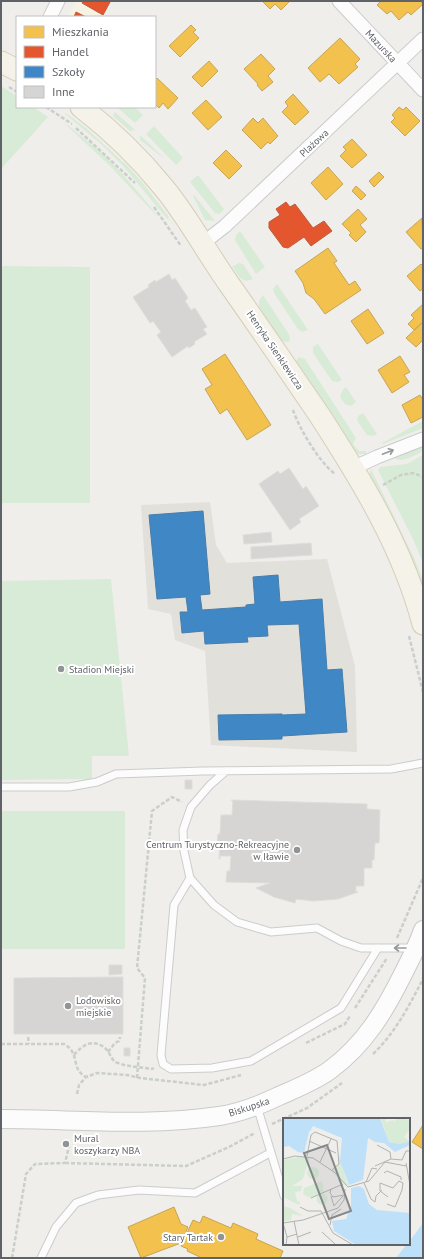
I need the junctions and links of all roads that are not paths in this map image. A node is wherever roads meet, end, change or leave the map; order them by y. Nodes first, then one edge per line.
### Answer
1 (58, 1) edge
2 (339, 1) edge
3 (50, 16) edge
4 (423, 39) edge
5 (1, 62) edge
6 (398, 64) junction
7 (16, 70) edge
8 (423, 90) edge
9 (82, 108) edge
10 (193, 247) junction
11 (423, 439) edge
12 (345, 472) junction
13 (416, 628) edge
14 (423, 763) edge
15 (226, 771) junction
16 (1, 787) edge
17 (190, 878) junction
18 (420, 938) edge
19 (385, 948) junction
20 (256, 1105) junction
21 (1, 1119) edge
22 (270, 1153) junction
23 (283, 1193) edge
24 (41, 1258) edge

1 - 3 street
2 - 6 street, Mazurska
4 - 6 street, Plażowa
5 - 7 main road
6 - 8 street, Mazurska
6 - 10 street, Plażowa
9 - 10 main road, Henryka Sienkiewicza
10 - 12 main road, Henryka Sienkiewicza
12 -> 11 street
12 - 13 main road, Henryka Sienkiewicza
14 - 15 lane
15 - 16 lane
15 - 17 lane
17 - 19 lane
17 - 19 lane
18 -> 19 lane
18 - 20 street, Biskupska
20 - 21 street, Biskupska
20 - 22 lane
22 - 23 lane
22 - 24 lane

